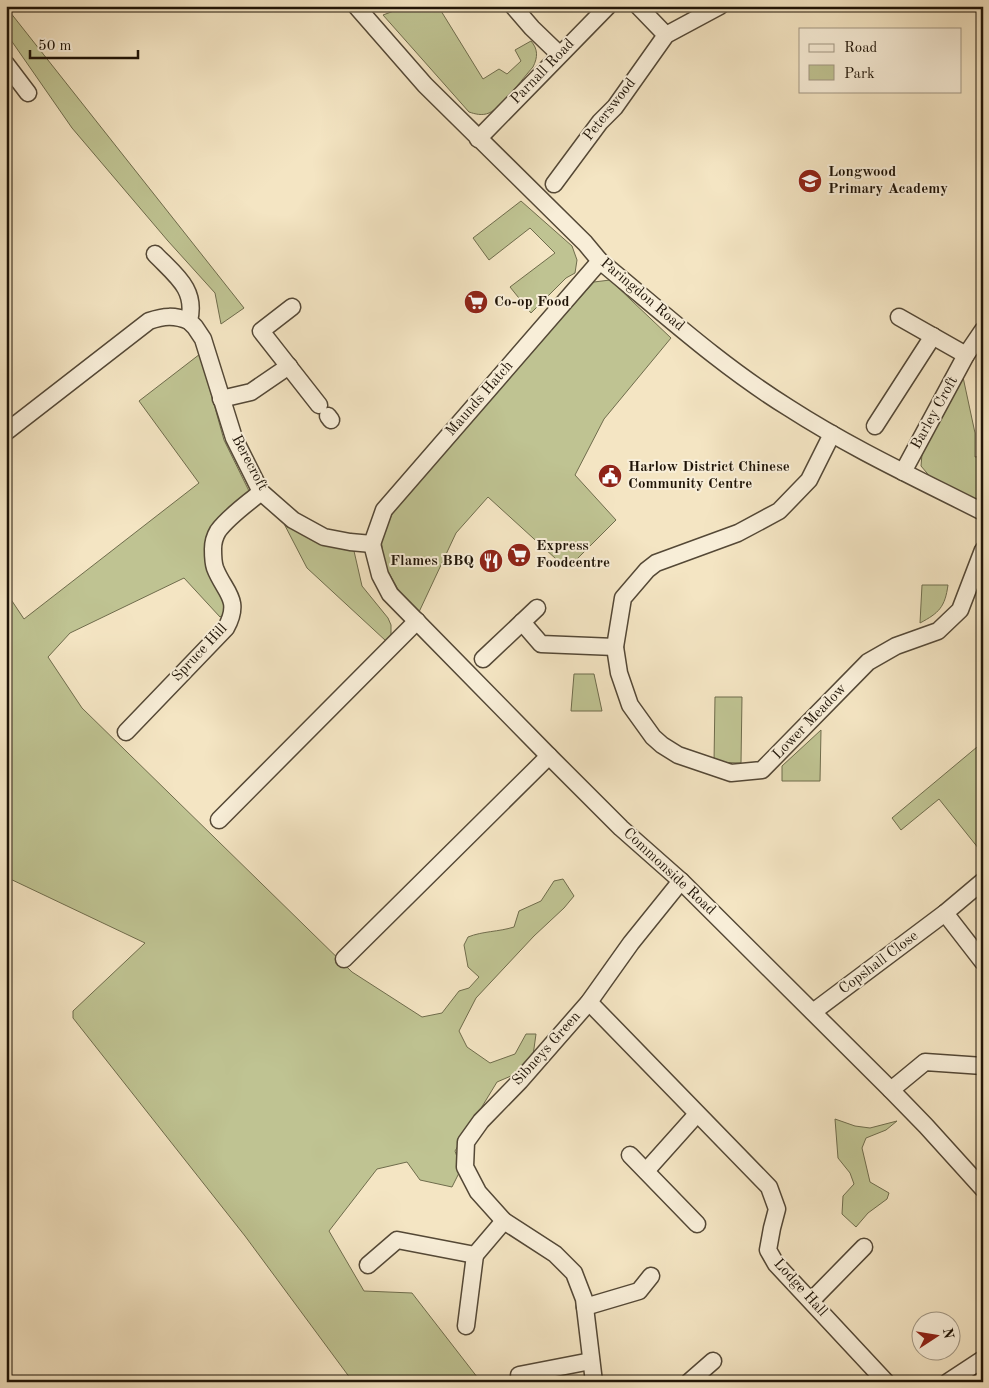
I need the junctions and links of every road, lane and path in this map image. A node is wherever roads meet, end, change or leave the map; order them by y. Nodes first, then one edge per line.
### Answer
1 (356, 6) edge
2 (513, 6) edge
3 (608, 6) edge
4 (638, 6) edge
5 (720, 6) edge
6 (666, 35) junction
7 (559, 54) junction
8 (6, 64) edge
9 (28, 93) dead end
10 (478, 139) junction
11 (554, 184) dead end
12 (155, 254) dead end
13 (600, 261) junction
14 (292, 307) dead end
15 (899, 317) dead end
16 (188, 321) junction
17 (983, 330) edge
18 (933, 336) junction
19 (966, 355) junction
20 (289, 366) junction
21 (221, 399) junction
22 (326, 414) dead end
23 (875, 426) dead end
24 (6, 432) edge
25 (832, 434) junction
26 (903, 472) junction
27 (261, 492) junction
28 (983, 512) edge
29 (372, 544) junction
30 (983, 550) edge
31 (537, 608) dead end
32 (417, 622) junction
33 (522, 622) junction
34 (615, 647) junction
35 (483, 659) dead end
36 (126, 732) dead end
37 (549, 756) junction
38 (219, 820) dead end
39 (681, 880) junction
40 (983, 881) edge
41 (945, 914) junction
42 (344, 959) dead end
43 (983, 962) edge
44 (589, 1002) junction
45 (813, 1012) junction
46 (983, 1066) edge
47 (891, 1090) junction
48 (697, 1114) junction
49 (630, 1155) dead end
50 (646, 1171) junction
51 (983, 1189) edge
52 (504, 1221) junction
53 (697, 1224) dead end
54 (864, 1248) dead end
55 (475, 1255) junction
56 (368, 1265) dead end
57 (651, 1276) dead end
58 (812, 1301) junction
59 (585, 1307) junction
60 (466, 1326) dead end
61 (983, 1359) edge
62 (591, 1361) junction
63 (714, 1361) dead end
64 (519, 1375) dead end
65 (594, 1382) edge
66 (689, 1382) edge
67 (886, 1382) edge
68 (948, 1382) edge

1 - 10 street, Paringdon Road
2 - 7 street
3 - 7 street, Parnall Road
4 - 6 street
5 - 6 street, Peterswood
6 - 11 street, Peterswood
7 - 10 street, Parnall Road
8 - 9 street
10 - 13 street, Paringdon Road
12 - 16 street
13 - 25 street, Paringdon Road
13 - 29 street, Maunds Hatch
14 - 20 street
15 - 18 street
16 - 21 street, Berecroft
16 - 24 street
17 - 19 street, Barley Croft
18 - 19 street
18 - 23 street
19 - 26 street, Barley Croft
20 - 21 street
20 - 22 street
21 - 27 street, Berecroft
25 - 26 street, Paringdon Road
25 - 34 street, Lower Meadow
26 - 28 street, Paringdon Road
27 - 29 street, Berecroft
27 - 36 street, Spruce Hill
29 - 32 street, Commonside Road
30 - 34 street, Lower Meadow
31 - 33 street
32 - 37 street, Commonside Road
32 - 38 street
33 - 34 street
33 - 35 street
37 - 39 street, Commonside Road
37 - 42 street
39 - 44 street, Sibneys Green
39 - 45 street, Commonside Road
40 - 41 street, Copshall Close
41 - 43 street
41 - 45 street, Copshall Close
44 - 48 street, Lodge Hall
44 - 52 street, Sibneys Green
45 - 47 street, Commonside Road
46 - 47 street
47 - 51 street, Commonside Road
48 - 50 street
48 - 58 street, Lodge Hall
49 - 50 street
50 - 53 street
52 - 55 street
52 - 59 street, Sibneys Green
54 - 58 street
55 - 56 street
55 - 60 street
57 - 59 street
58 - 67 street, Lodge Hall
59 - 62 street, Sibneys Green
61 - 68 street
62 - 64 street
62 - 65 street, Sibneys Green
63 - 66 street

